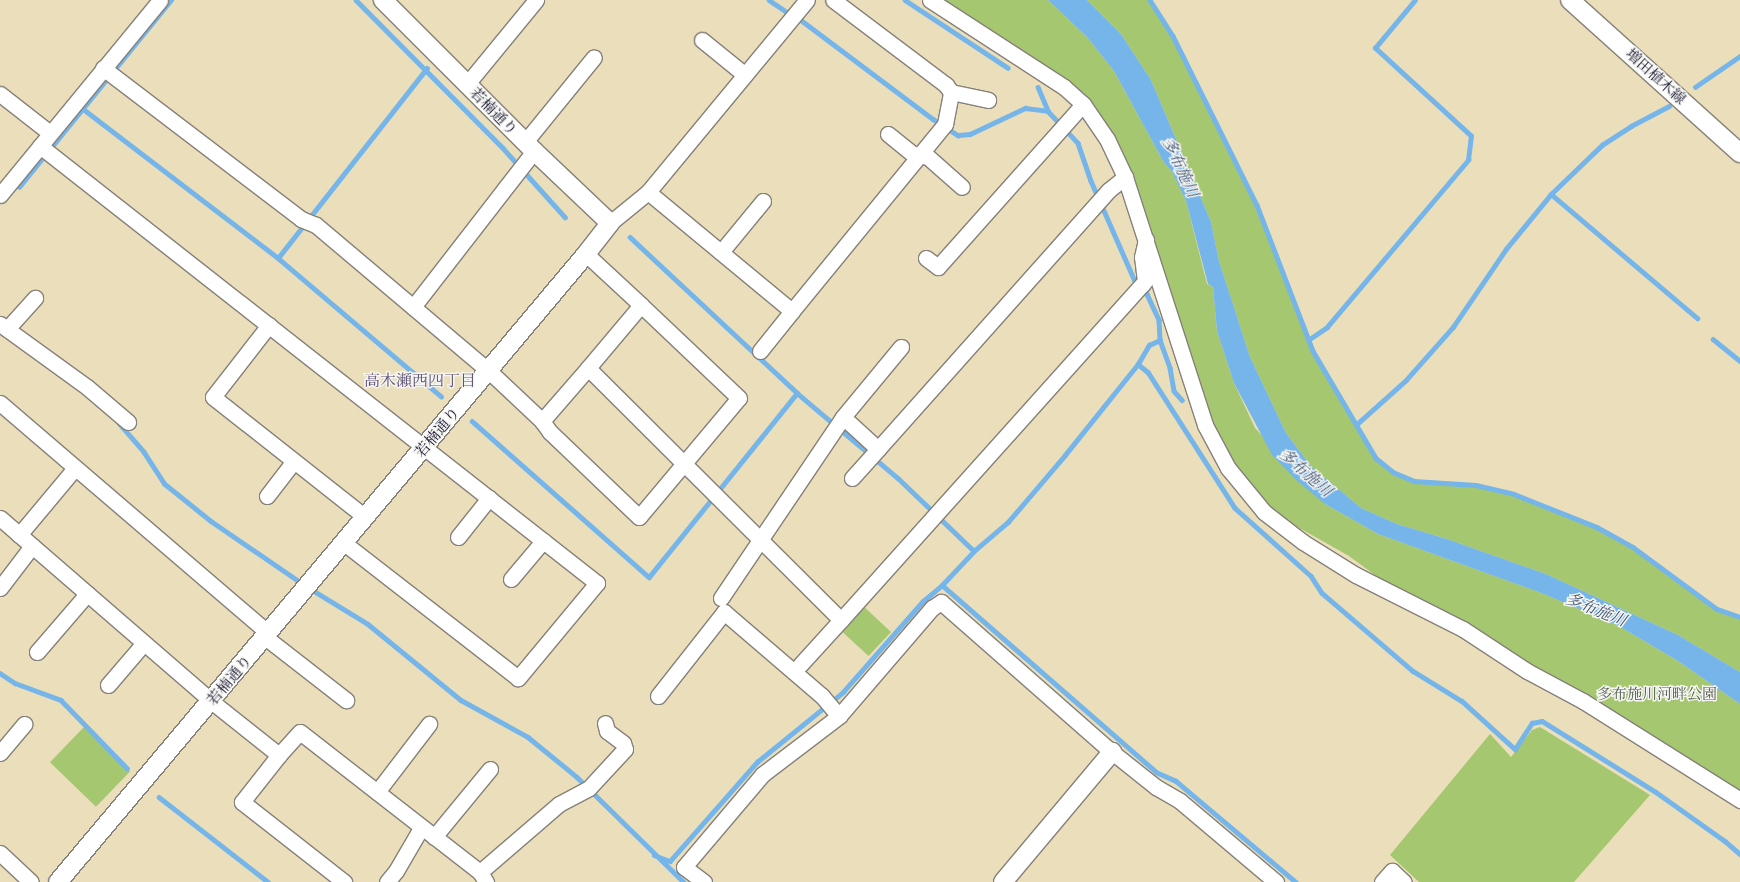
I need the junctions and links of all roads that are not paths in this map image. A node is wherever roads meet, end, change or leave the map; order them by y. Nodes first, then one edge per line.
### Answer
1 (160, 0) edge
2 (383, 0) edge
3 (536, 0) edge
4 (807, 0) edge
5 (833, 0) edge
6 (930, 0) edge
7 (1570, 0) edge
8 (702, 40) dead end
9 (594, 57) dead end
10 (108, 72) junction
11 (745, 75) junction
12 (467, 84) junction
13 (951, 92) junction
14 (0, 94) edge
15 (988, 100) dead end
16 (1083, 104) junction
17 (50, 133) junction
18 (888, 134) dead end
19 (45, 150) junction
20 (1740, 153) edge
21 (919, 155) junction
22 (525, 157) junction
23 (1125, 177) junction
24 (962, 186) dead end
25 (648, 192) junction
26 (0, 195) edge
27 (764, 201) dead end
28 (610, 223) junction
29 (1146, 239) junction
30 (721, 252) junction
31 (586, 254) junction
32 (926, 258) dead end
33 (35, 298) dead end
34 (641, 305) junction
35 (413, 307) junction
36 (792, 312) junction
37 (269, 325) junction
38 (3, 326) edge
39 (901, 347) dead end
40 (760, 351) dead end
41 (588, 368) junction
42 (488, 371) junction
43 (0, 403) edge
44 (542, 421) junction
45 (128, 422) dead end
46 (839, 423) junction
47 (425, 447) junction
48 (874, 453) junction
49 (294, 461) junction
50 (683, 462) junction
51 (75, 468) junction
52 (852, 478) dead end
53 (267, 496) dead end
54 (489, 498) junction
55 (365, 517) junction
56 (0, 518) edge
57 (19, 534) junction
58 (458, 537) dead end
59 (761, 539) junction
60 (543, 541) junction
61 (344, 543) junction
62 (32, 546) junction
63 (511, 579) dead end
64 (0, 588) edge
65 (87, 594) junction
66 (722, 598) dead end
67 (841, 620) junction
68 (267, 635) junction
69 (144, 643) junction
70 (37, 652) dead end
71 (800, 665) dead end
72 (108, 685) dead end
73 (658, 696) dead end
74 (346, 700) dead end
75 (211, 701) junction
76 (836, 712) junction
77 (605, 723) dead end
78 (24, 724) dead end
79 (428, 724) dead end
80 (1112, 752) junction
81 (0, 753) edge
82 (279, 755) junction
83 (490, 769) dead end
84 (377, 792) junction
85 (1740, 800) edge
86 (421, 828) junction
87 (434, 837) junction
88 (0, 853) edge
89 (483, 877) edge
90 (31, 882) edge
91 (58, 882) edge
92 (344, 882) edge
93 (387, 882) edge
94 (704, 882) edge
95 (1003, 882) edge
96 (1276, 882) edge
97 (1382, 882) edge
98 (1404, 882) edge

1 - 10 street
2 - 12 street, 若楠通り
3 - 12 street
4 - 11 street
5 - 13 street
6 - 16 street
7 - 20 street, 増田植木線
8 - 11 street
9 - 22 street
10 - 17 street
10 - 35 street
11 - 25 street
12 - 22 street, 若楠通り
13 - 15 street
13 - 21 street
14 - 17 street
16 - 23 street
16 - 32 street
17 - 19 street
18 - 21 street
19 - 26 street
19 - 37 street
21 - 24 street
21 - 36 street
22 - 28 street, 若楠通り
22 - 35 street
23 - 29 street
23 - 48 street
25 - 28 street
25 - 30 street
27 - 30 street
28 - 31 street, 若楠通り
29 - 67 street
29 - 85 street
30 - 36 street
31 - 34 street
31 - 42 street, 若楠通り
33 - 38 street
34 - 41 street
34 - 50 street
35 - 42 street
36 - 40 street
37 - 47 street
37 - 49 street
38 - 45 street
39 - 46 street
41 - 44 street
41 - 50 street
42 - 44 street
42 - 47 street, 若楠通り
43 - 51 street
44 - 50 street
46 - 48 street
46 - 59 street
47 - 54 street
47 - 55 street, 若楠通り
48 - 52 street
49 - 53 street
49 - 55 street
50 - 59 street
51 - 57 street
51 - 68 street
54 - 58 street
54 - 60 street
55 - 61 street, 若楠通り
56 - 57 street
57 - 62 street
59 - 66 street
59 - 67 street
60 - 61 street
60 - 63 street
61 - 68 street, 若楠通り
62 - 64 street
62 - 65 street
65 - 69 street
65 - 70 street
67 - 71 street
68 - 74 street
68 - 75 street, 若楠通り
69 - 72 street
69 - 75 street
73 - 76 street
75 - 82 street
75 - 91 street, 若楠通り
76 - 80 street
76 - 94 street
77 - 89 street
78 - 81 street
79 - 84 street
80 - 95 street
80 - 96 street
82 - 84 street
82 - 92 street
83 - 87 street
84 - 86 street
86 - 87 street
86 - 93 street
87 - 89 street
88 - 90 street
97 - 98 street

